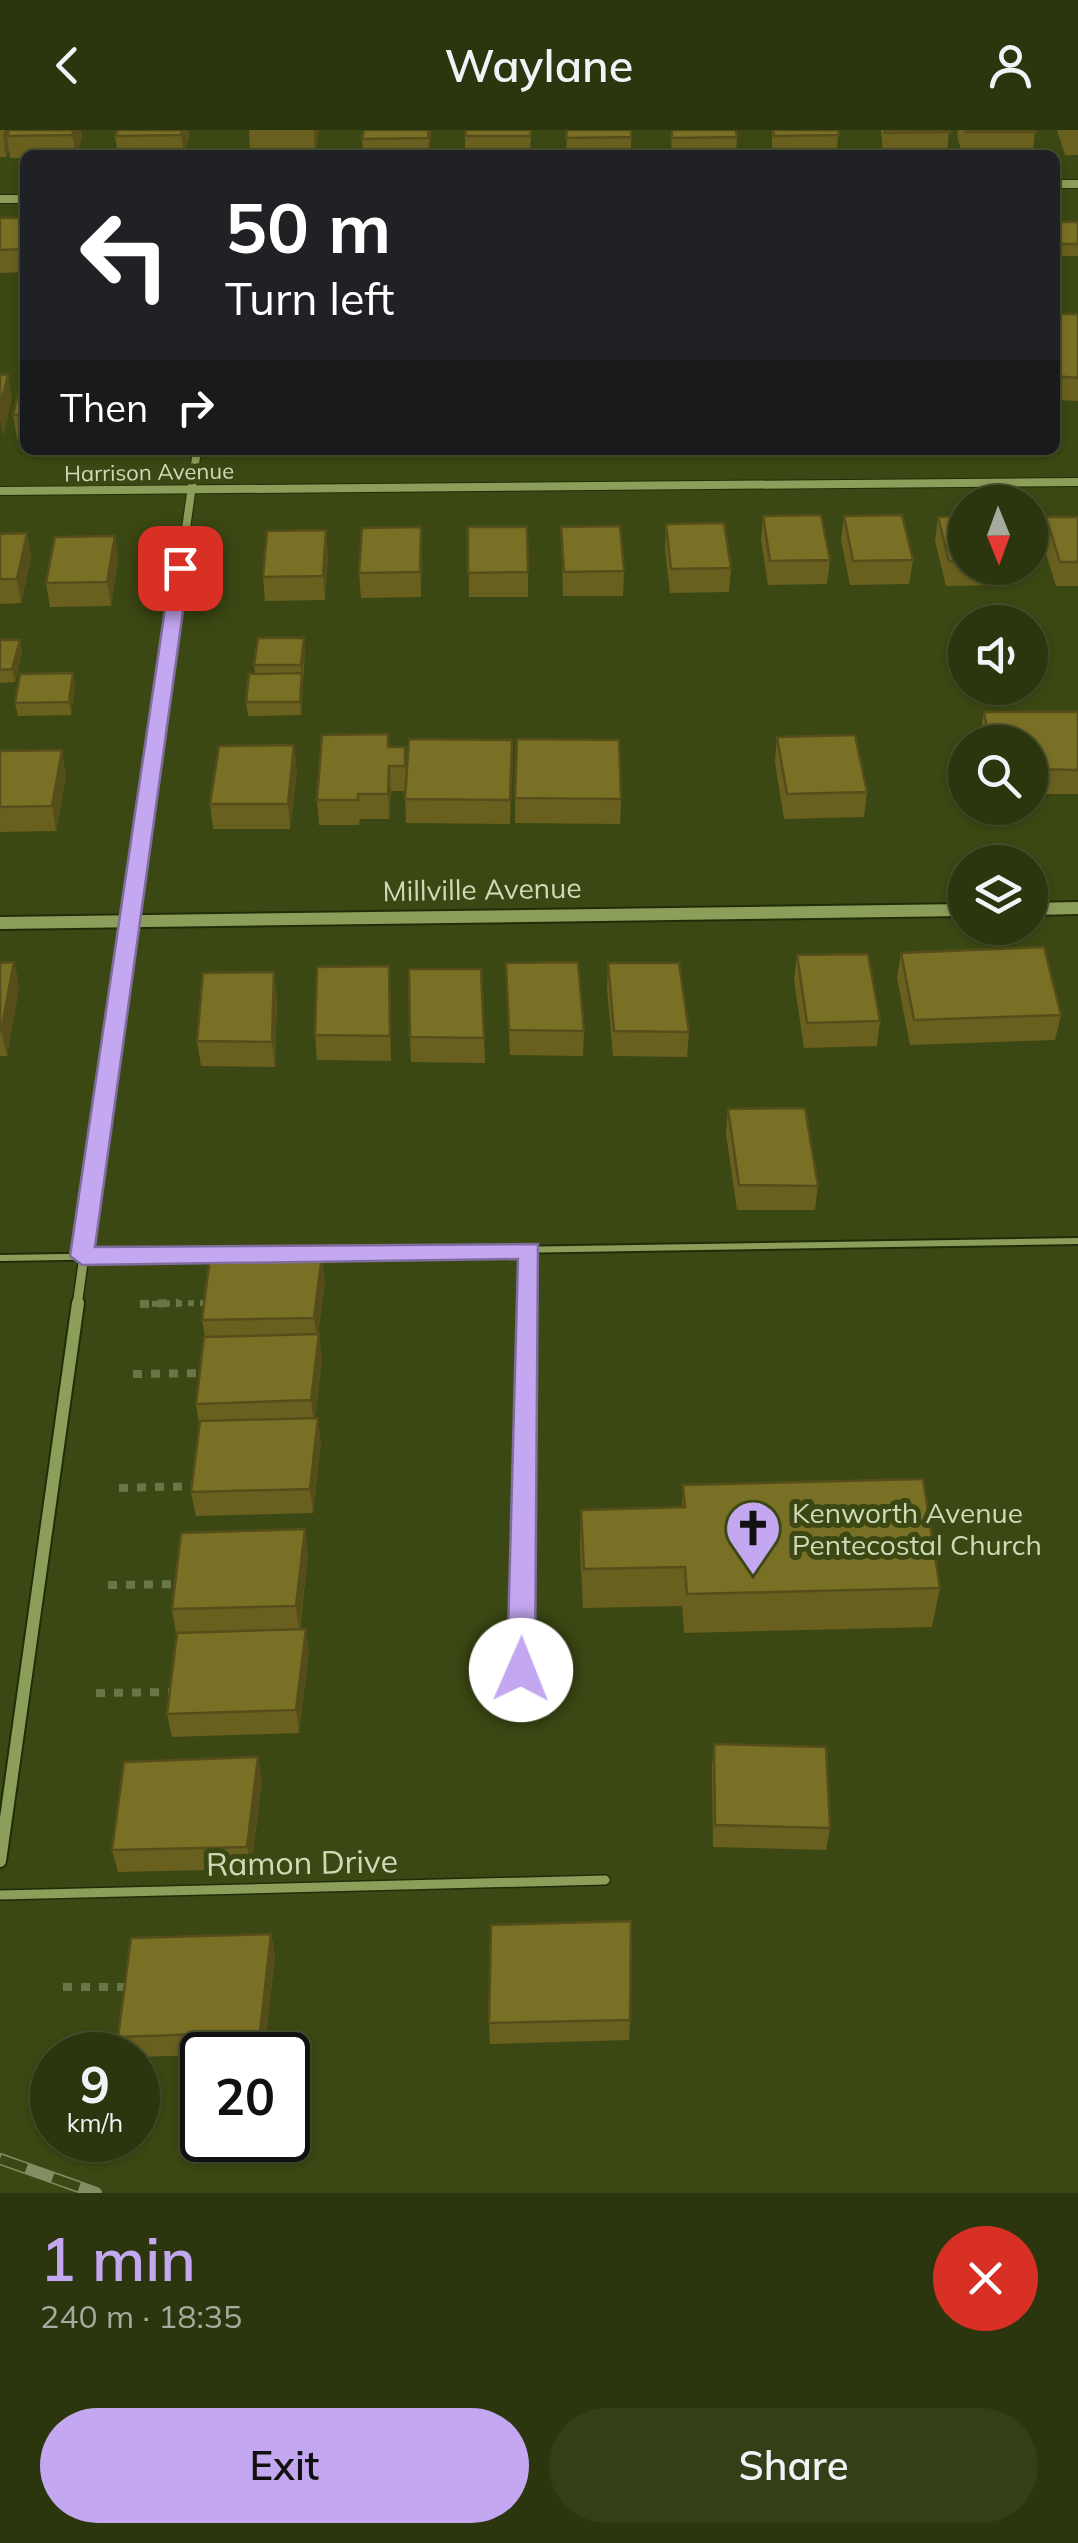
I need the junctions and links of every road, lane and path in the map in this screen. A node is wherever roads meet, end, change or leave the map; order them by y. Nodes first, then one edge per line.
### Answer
1 (195, 455) edge
2 (1078, 482) edge
3 (191, 489) junction
4 (0, 491) edge
5 (1078, 908) edge
6 (1048, 909) edge
7 (948, 910) edge
8 (130, 921) junction
9 (0, 922) edge
10 (1078, 1241) edge
11 (530, 1250) junction
12 (82, 1256) junction
13 (0, 1258) edge
14 (140, 1304) dead end
15 (211, 1304) edge
16 (206, 1373) edge
17 (132, 1374) dead end
18 (199, 1486) edge
19 (120, 1488) dead end
20 (182, 1584) edge
21 (108, 1585) dead end
22 (521, 1670) dead end
23 (178, 1692) edge
24 (96, 1693) dead end
25 (0, 1861) edge
26 (605, 1880) dead end
27 (0, 1895) edge
28 (63, 1987) dead end
29 (133, 1987) edge

1 - 3 street
2 - 3 street, Harrison Avenue
3 - 4 street, Harrison Avenue
3 - 8 street
5 - 6 main road
7 - 8 main road, Millville Avenue
8 - 9 main road, Millville Avenue
8 - 12 street
10 - 11 lane
11 - 12 lane
11 - 22 lane
12 - 13 lane
12 - 25 street
14 - 15 path
16 - 17 path
18 - 19 path
20 - 21 path
23 - 24 path
26 - 27 lane, Ramon Drive
28 - 29 path

